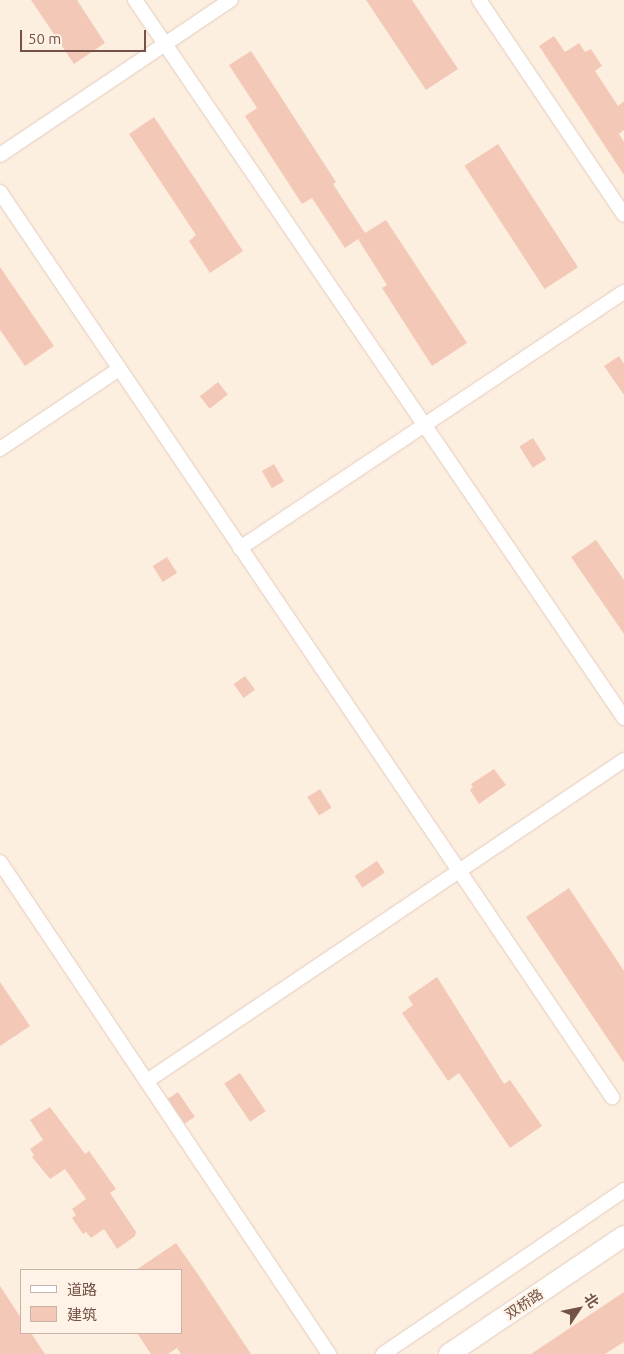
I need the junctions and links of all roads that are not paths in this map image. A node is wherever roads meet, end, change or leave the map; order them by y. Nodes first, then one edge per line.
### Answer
1 (135, 0) edge
2 (231, 0) edge
3 (479, 0) edge
4 (165, 44) junction
5 (0, 155) edge
6 (0, 192) edge
7 (624, 215) edge
8 (624, 292) edge
9 (120, 369) junction
10 (426, 426) junction
11 (0, 449) edge
12 (240, 548) junction
13 (624, 718) edge
14 (624, 760) edge
15 (0, 862) edge
16 (461, 869) junction
17 (146, 1080) junction
18 (612, 1097) dead end
19 (624, 1190) edge
20 (624, 1236) edge
21 (330, 1354) edge
22 (383, 1354) edge
23 (449, 1354) edge

1 - 4 street
2 - 4 street
3 - 7 street
4 - 5 street
4 - 10 street
6 - 9 street
8 - 10 street
9 - 11 street
9 - 12 street
10 - 12 street
10 - 13 street
12 - 16 street
14 - 16 street
15 - 17 street
16 - 17 street
16 - 18 street
17 - 21 street
19 - 22 street
20 - 23 street, 双桥路

